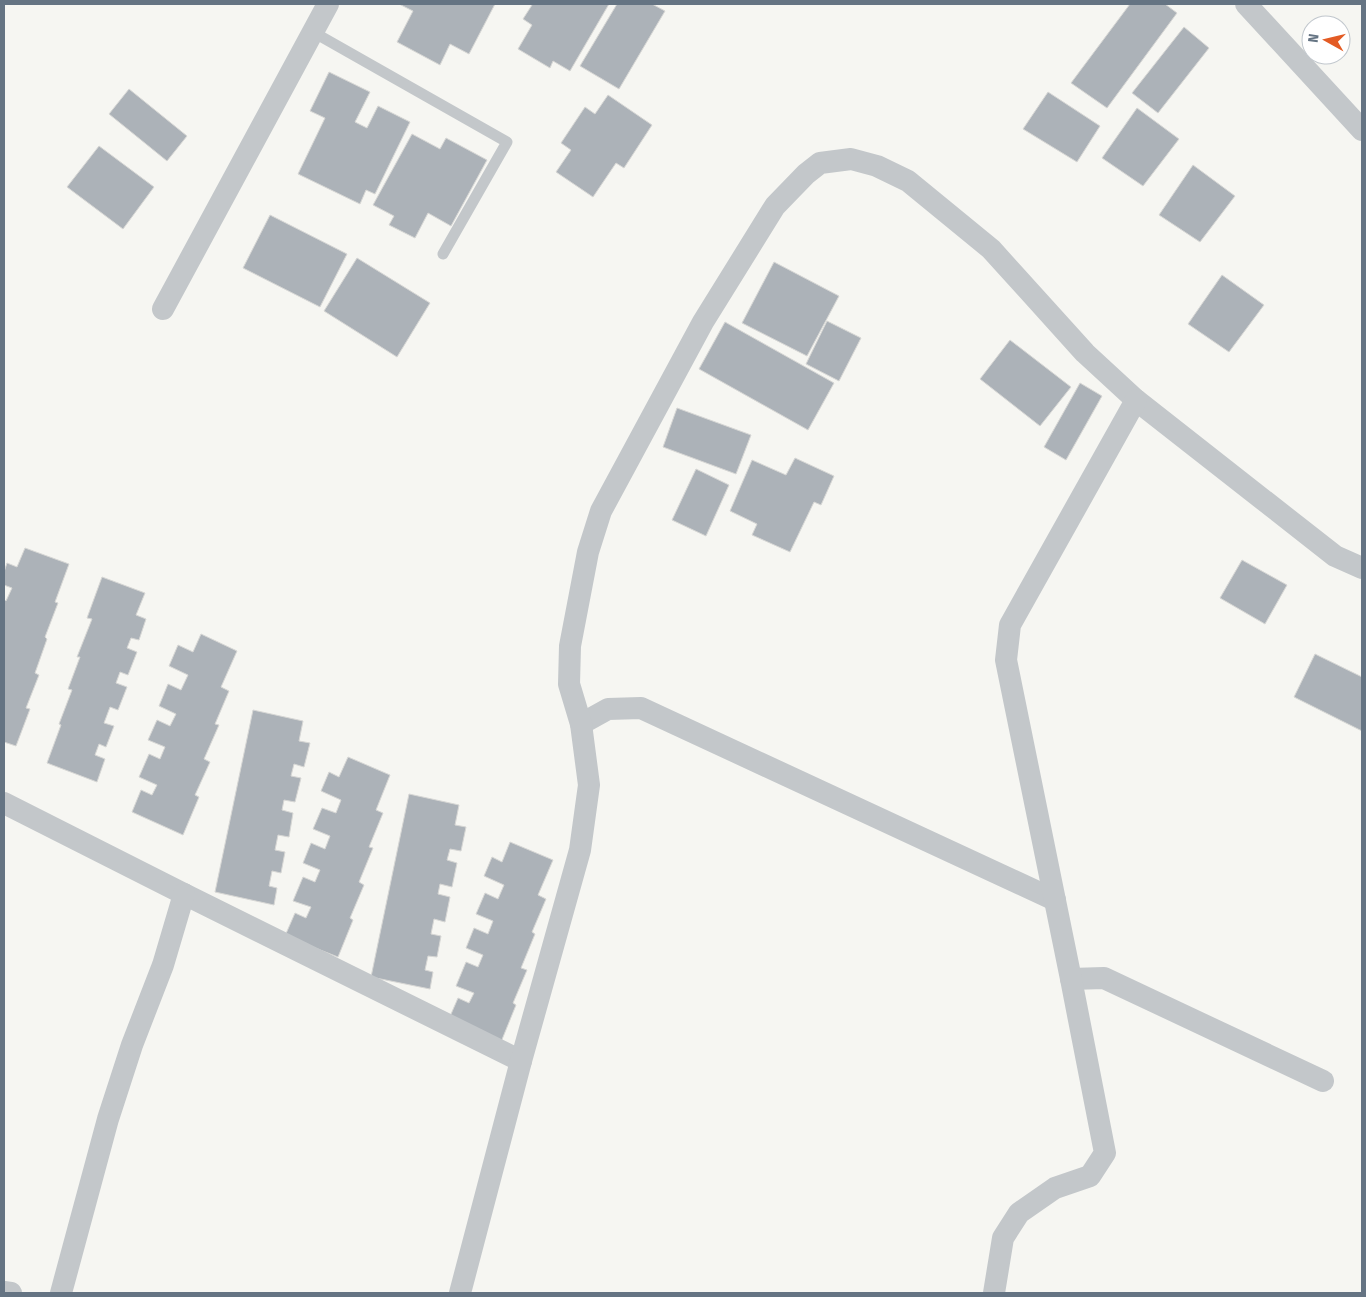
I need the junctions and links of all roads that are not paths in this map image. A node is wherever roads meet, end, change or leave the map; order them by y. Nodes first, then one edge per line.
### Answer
1 (328, 4) edge
2 (1246, 4) edge
3 (313, 32) junction
4 (1362, 130) edge
5 (443, 254) dead end
6 (163, 309) dead end
7 (1136, 400) junction
8 (1362, 568) edge
9 (581, 724) junction
10 (4, 803) edge
11 (184, 894) junction
12 (1055, 900) junction
13 (1071, 979) junction
14 (521, 1061) junction
15 (1323, 1081) dead end
16 (4, 1292) edge
17 (11, 1293) edge
18 (60, 1293) edge
19 (460, 1293) edge
20 (994, 1293) edge

1 - 3 street
2 - 4 street
3 - 5 lane
3 - 6 street
7 - 8 street
7 - 9 street
7 - 12 street
9 - 12 street
9 - 14 street
10 - 11 street
11 - 14 street
11 - 18 street
12 - 13 street
13 - 15 street
13 - 20 street
14 - 19 street
16 - 17 street

